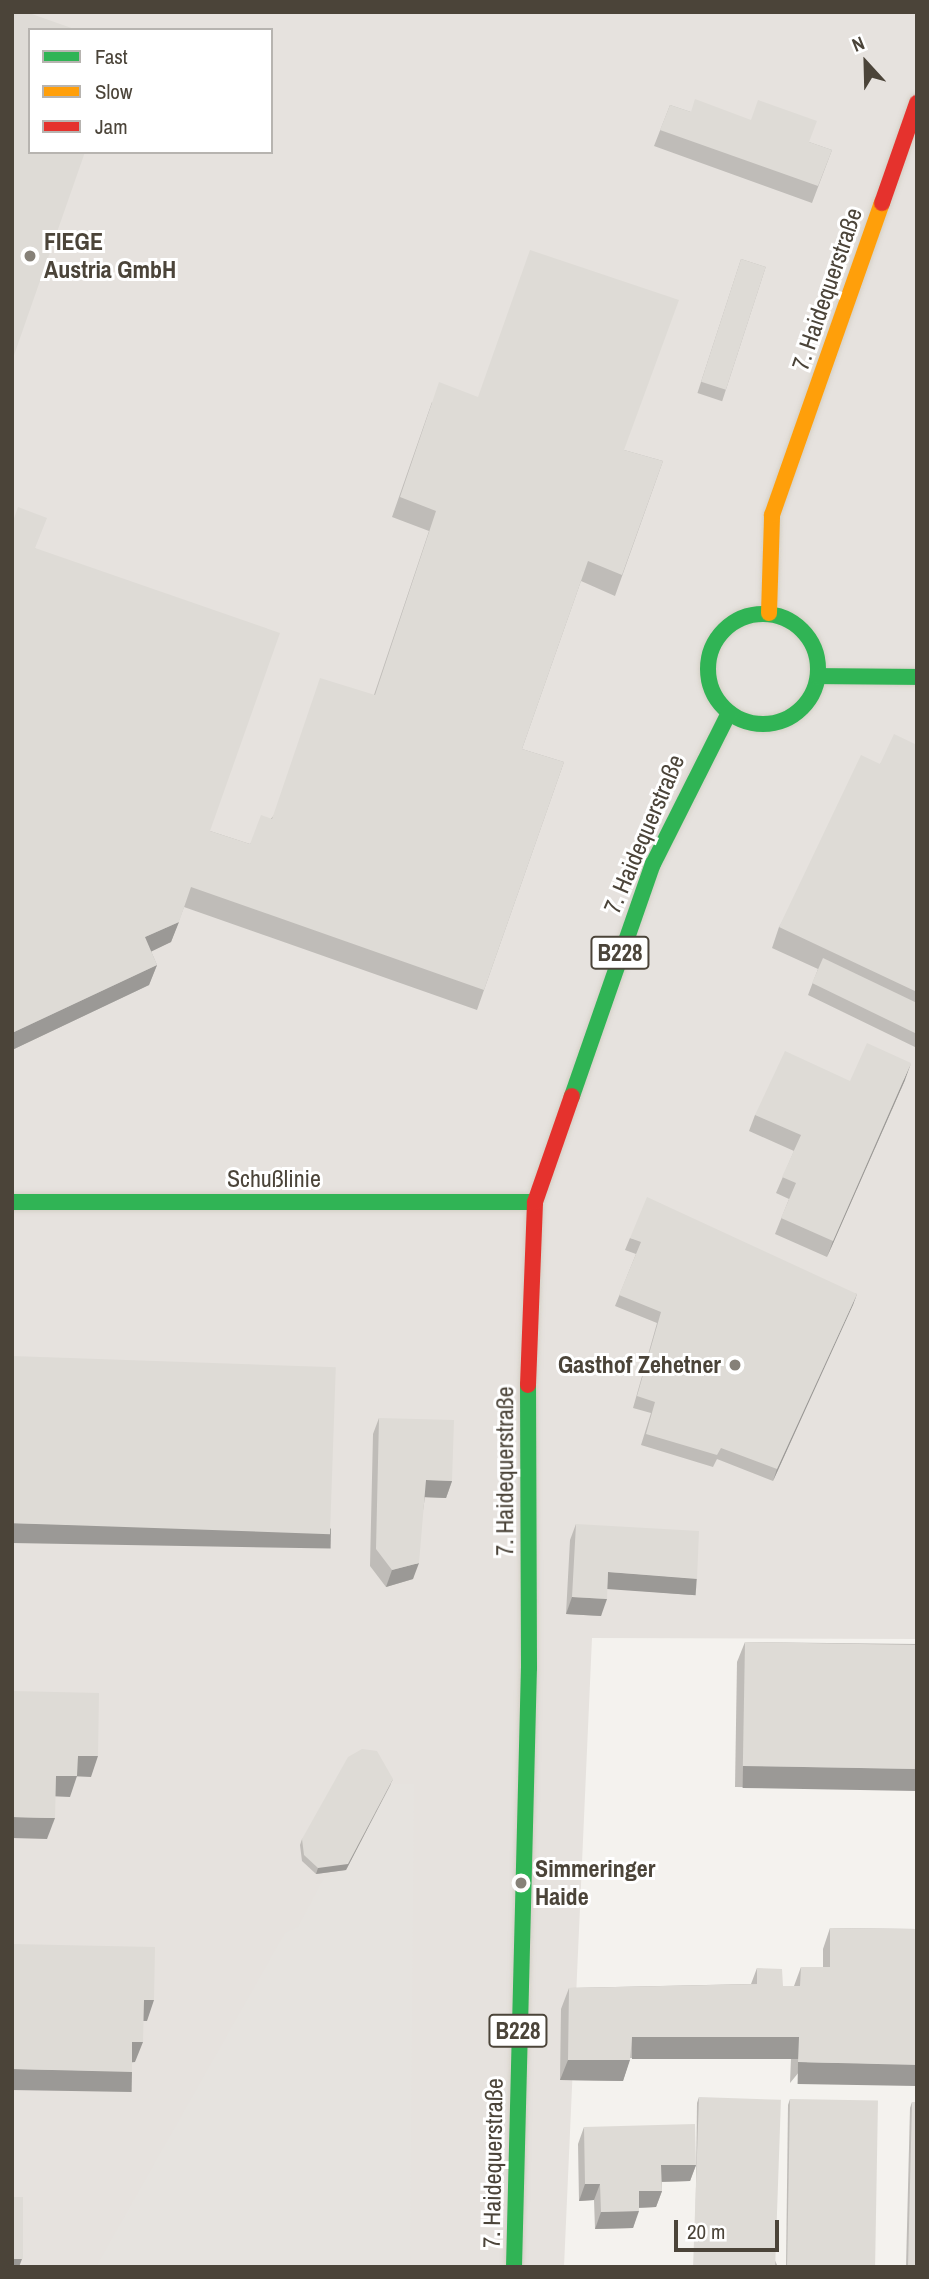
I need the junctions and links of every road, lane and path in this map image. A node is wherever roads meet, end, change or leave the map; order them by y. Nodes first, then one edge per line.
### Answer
1 (917, 103) edge
2 (769, 613) junction
3 (818, 676) junction
4 (917, 677) edge
5 (729, 713) junction
6 (12, 1202) edge
7 (535, 1202) junction
8 (514, 2267) edge

1 - 2 main road, 7. Haidequerstraße
2 - 3 main road
2 - 5 main road
3 - 4 main road
3 - 5 main road
5 - 7 main road, 7. Haidequerstraße / B228
6 - 7 main road, Schußlinie
7 - 8 main road, 7. Haidequerstraße / B228

